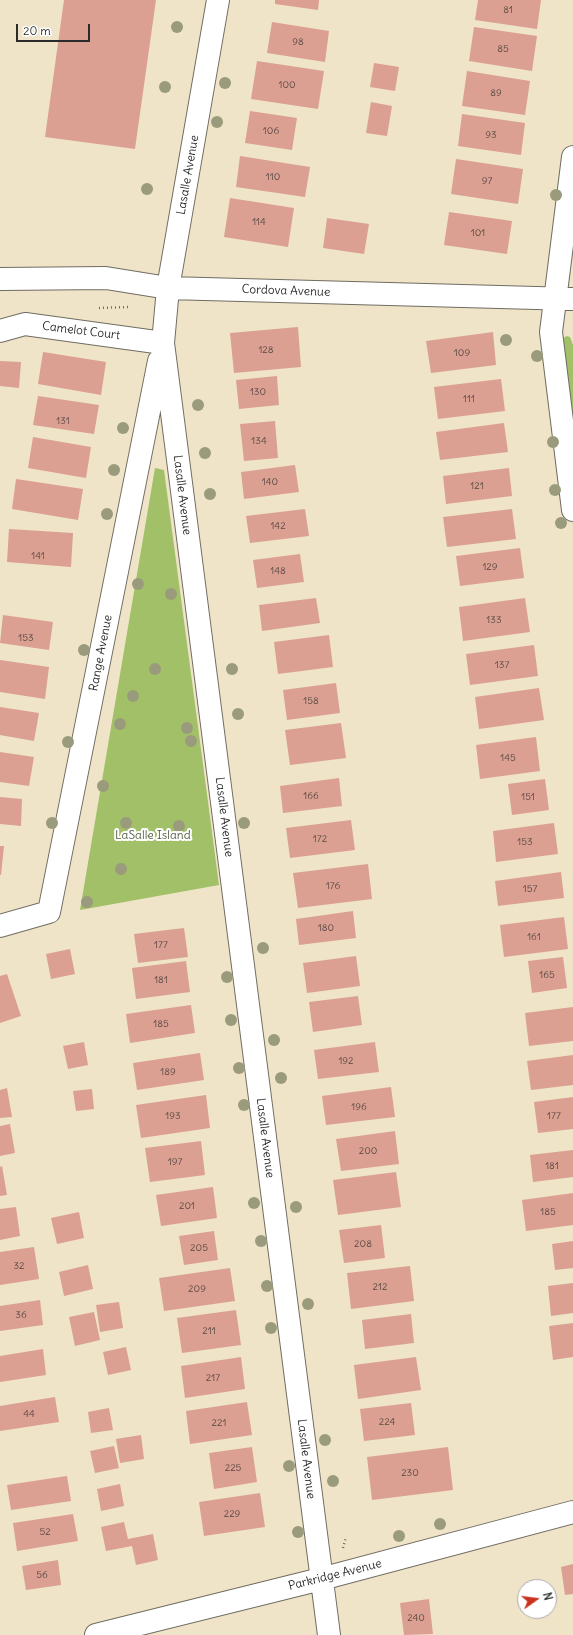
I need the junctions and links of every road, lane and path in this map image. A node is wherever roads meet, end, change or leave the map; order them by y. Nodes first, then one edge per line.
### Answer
1 (218, 0) edge
2 (573, 157) edge
3 (0, 279) edge
4 (168, 288) junction
5 (564, 298) edge
6 (0, 331) edge
7 (162, 343) junction
8 (573, 510) edge
9 (0, 926) edge
10 (573, 1512) edge
11 (346, 1537) dead end
12 (344, 1549) dead end
13 (321, 1579) junction
14 (96, 1635) edge
15 (329, 1635) edge

1 - 4 street, Lasalle Avenue
2 - 5 street
3 - 4 street, Cordova Avenue
4 - 5 street, Cordova Avenue
4 - 7 street, Lasalle Avenue
5 - 8 street
6 - 7 street, Camelot Court
7 - 9 street, Range Avenue
7 - 13 street, Lasalle Avenue
10 - 13 street, Parkridge Avenue
11 - 12 path
13 - 14 street, Parkridge Avenue
13 - 15 street, Lasalle Avenue

